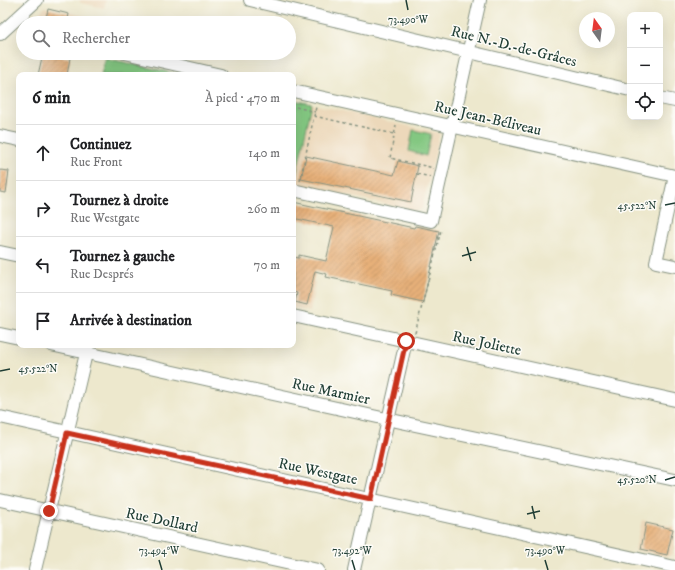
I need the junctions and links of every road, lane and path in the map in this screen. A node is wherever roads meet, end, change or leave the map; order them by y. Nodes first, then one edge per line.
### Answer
1 (35, 0) edge
2 (250, 0) edge
3 (480, 0) edge
4 (19, 16) edge
5 (16, 19) edge
6 (16, 29) edge
7 (5, 30) edge
8 (468, 51) junction
9 (156, 60) edge
10 (156, 67) dead end
11 (155, 72) edge
12 (208, 72) edge
13 (627, 89) edge
14 (296, 92) edge
15 (663, 99) edge
16 (675, 101) edge
17 (317, 104) dead end
18 (296, 107) dead end
19 (315, 112) junction
20 (314, 116) junction
21 (397, 122) dead end
22 (451, 126) junction
23 (394, 134) junction
24 (0, 136) edge
25 (16, 139) edge
26 (434, 168) dead end
27 (417, 174) dead end
28 (675, 176) edge
29 (432, 177) dead end
30 (296, 188) edge
31 (441, 230) dead end
32 (0, 252) edge
33 (16, 255) edge
34 (675, 266) edge
35 (296, 317) edge
36 (0, 334) edge
37 (16, 337) edge
38 (406, 341) junction
39 (87, 349) edge
40 (675, 398) edge
41 (0, 417) edge
42 (389, 420) junction
43 (67, 433) junction
44 (675, 480) edge
45 (371, 499) junction
46 (0, 500) edge
47 (49, 511) junction
48 (675, 569) edge
49 (35, 570) edge
50 (318, 570) edge
51 (354, 570) edge

1 - 4 street
2 - 8 street, Rue N.-D.-de-Grâces
3 - 8 street
5 - 7 street
6 - 7 street
8 - 13 street, Rue N.-D.-de-Grâces
8 - 22 street
9 - 12 street
10 - 11 path
14 - 22 street, Rue Jean-Béliveau
15 - 16 street
17 - 19 path
18 - 19 path
19 - 20 path
20 - 23 path
20 - 30 path
21 - 23 path
22 - 28 street, Rue Jean-Béliveau
22 - 30 street
23 - 26 path
24 - 25 street
27 - 29 path
28 - 34 street
31 - 38 path
32 - 33 street
35 - 38 street, Rue Joliette
36 - 37 street
38 - 40 street, Rue Joliette
38 - 42 street
39 - 42 street, Rue Marmier
39 - 43 street
41 - 43 street, Rue Westgate
42 - 44 street, Rue Marmier
42 - 45 street
43 - 45 street, Rue Westgate
43 - 47 street
45 - 48 street, Rue Westgate
45 - 51 street
46 - 47 street, Rue Dollard
47 - 49 street
47 - 50 street, Rue Dollard

